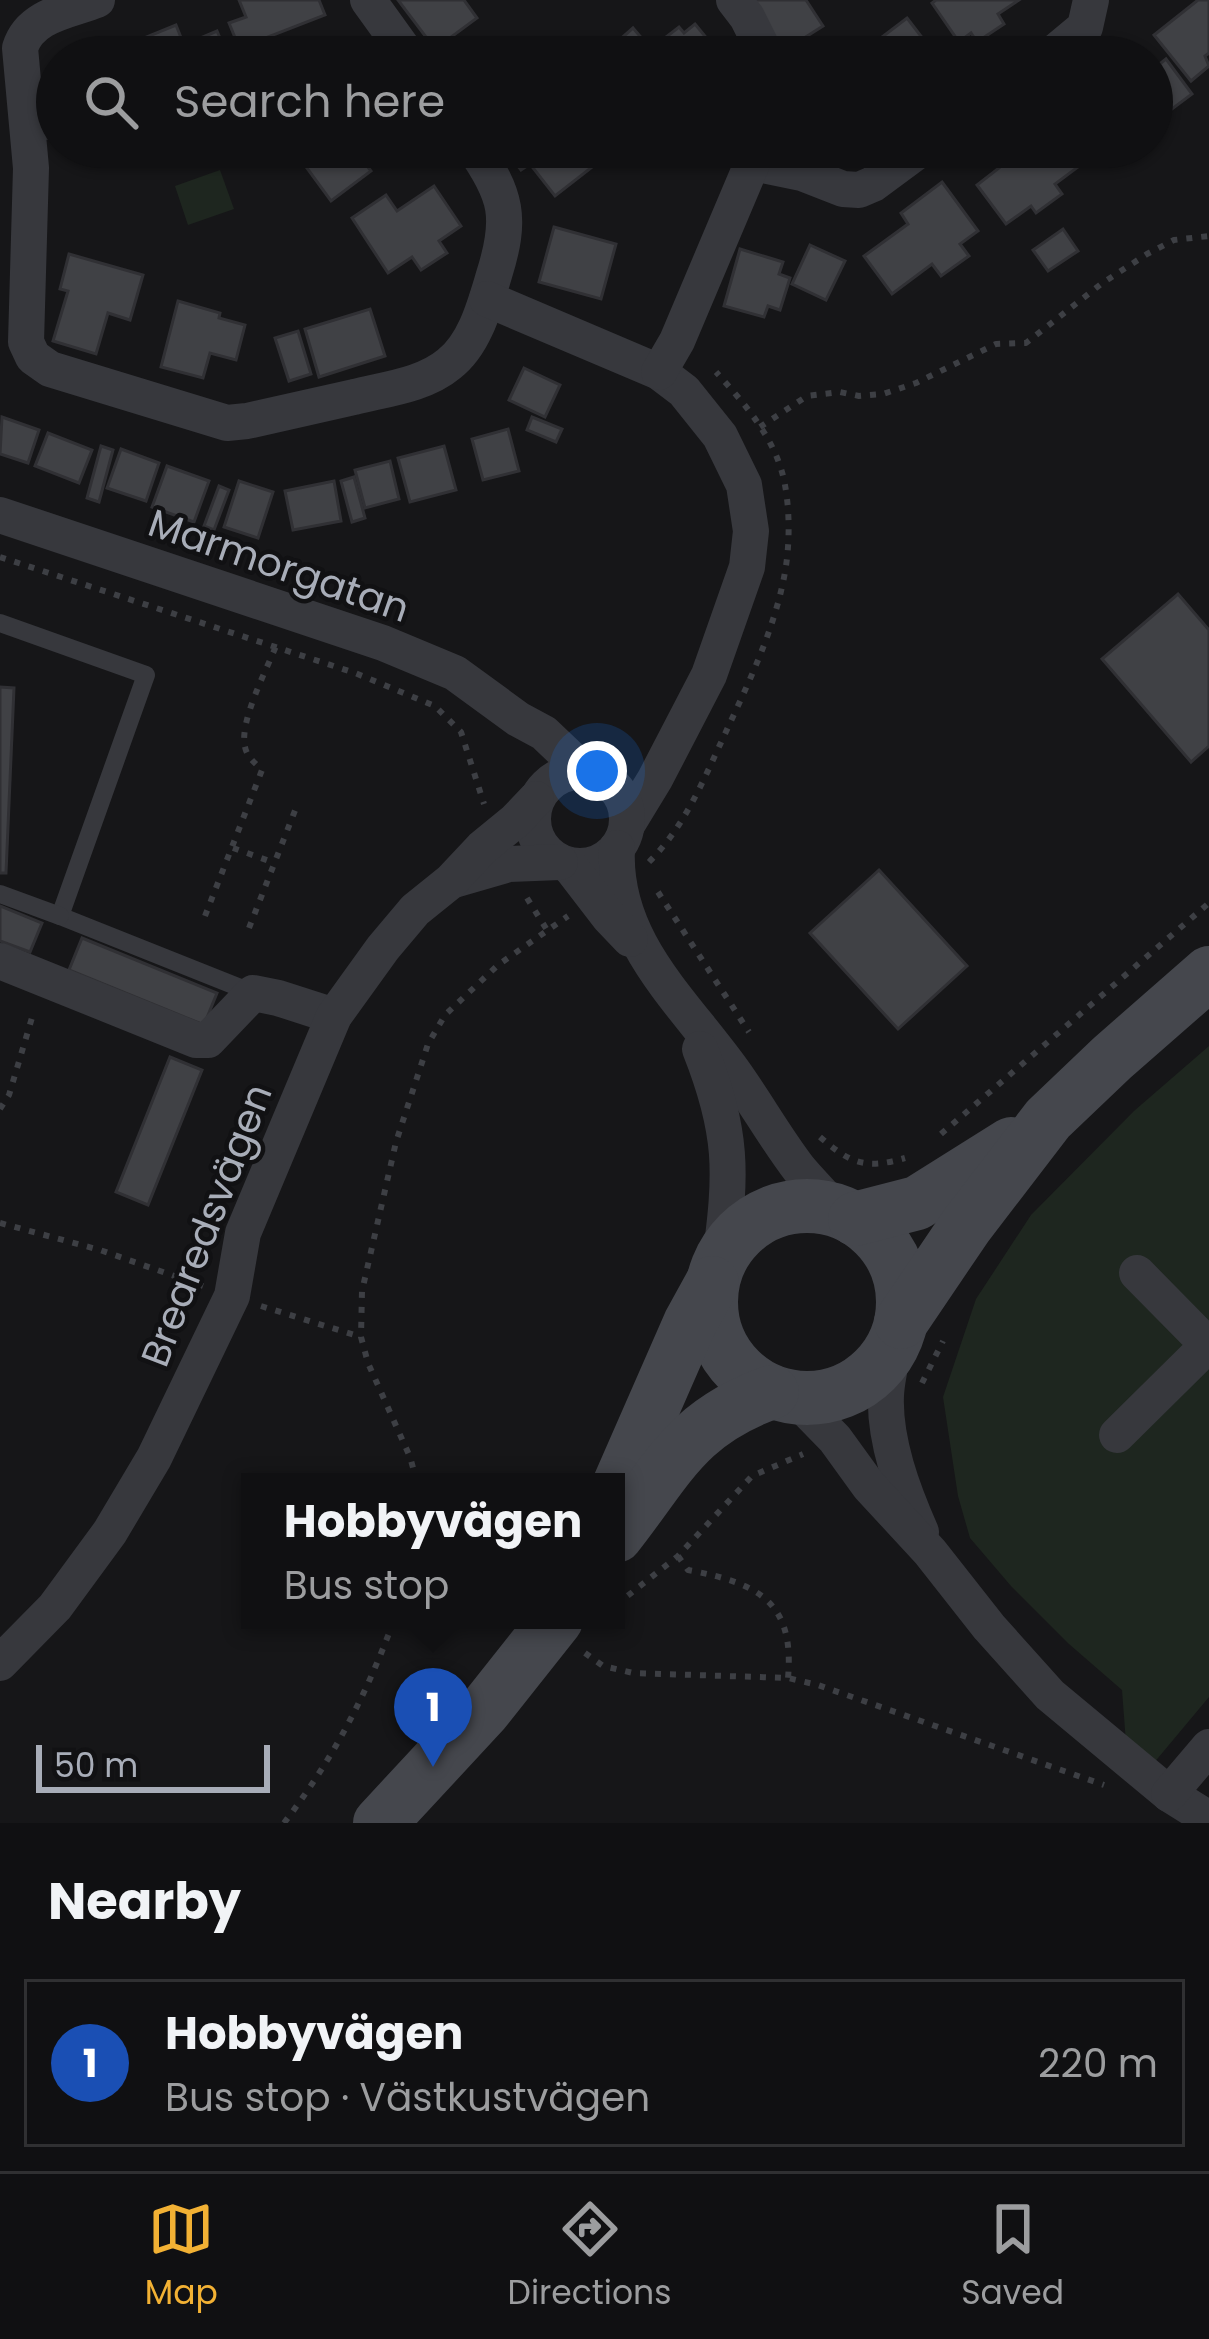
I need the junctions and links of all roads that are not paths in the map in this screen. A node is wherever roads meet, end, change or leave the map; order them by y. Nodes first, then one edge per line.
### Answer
1 (97, 0) edge
2 (368, 0) edge
3 (734, 0) edge
4 (1091, 0) edge
5 (394, 36) edge
6 (756, 36) edge
7 (1074, 36) edge
8 (486, 168) edge
9 (750, 168) edge
10 (785, 168) edge
11 (895, 168) edge
12 (487, 299) junction
13 (659, 372) junction
14 (0, 515) edge
15 (0, 623) edge
16 (518, 719) junction
17 (677, 739) junction
18 (590, 772) junction
19 (538, 795) junction
20 (622, 837) junction
21 (502, 850) junction
22 (565, 864) junction
23 (0, 894) edge
24 (60, 916) junction
25 (641, 950) junction
26 (0, 962) edge
27 (1209, 973) edge
28 (253, 993) junction
29 (686, 1012) junction
30 (334, 1016) junction
31 (1048, 1119) junction
32 (846, 1215) junction
33 (716, 1271) junction
34 (1137, 1273) dead end
35 (898, 1331) junction
36 (1208, 1345) edge
37 (783, 1395) junction
38 (1117, 1435) dead end
39 (624, 1473) edge
40 (625, 1524) edge
41 (930, 1552) junction
42 (570, 1637) edge
43 (0, 1663) edge
44 (1209, 1747) edge
45 (1169, 1794) junction
46 (1209, 1819) edge
47 (380, 1823) edge

1 - 12 street
2 - 5 street
3 - 6 street
4 - 7 street
8 - 12 street
9 - 13 street
10 - 11 street
12 - 13 street
13 - 17 street
14 - 16 street, Marmorgatan
15 - 24 lane
16 - 18 street, Marmorgatan
16 - 19 street
17 - 18 street
17 - 20 street
18 - 19 street
18 - 20 street
19 - 21 street, Brearedsvägen
19 - 22 street
20 - 22 street
20 - 25 street
21 - 22 street, Brearedsvägen
21 - 30 street, Brearedsvägen
22 - 25 street
23 - 24 lane
24 - 28 lane
25 - 29 street
26 - 28 street
27 - 31 street
28 - 30 street
29 - 32 street
29 - 33 street
30 - 43 street, Brearedsvägen
31 - 32 street
31 - 35 street
32 - 33 street
32 - 35 street
33 - 37 street
33 - 39 street
34 - 36 street
35 - 37 street
35 - 41 street
36 - 38 street
37 - 40 street
37 - 41 street
41 - 45 street
42 - 47 street
44 - 45 street
45 - 46 street

